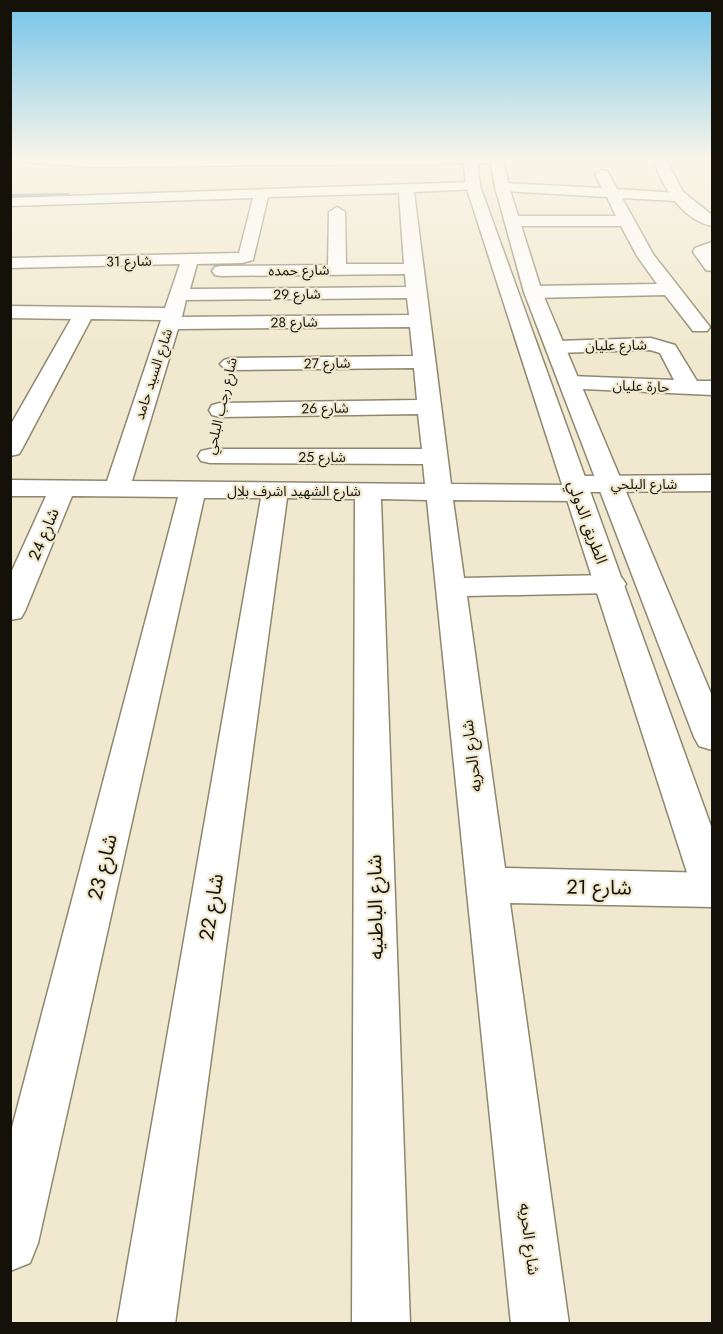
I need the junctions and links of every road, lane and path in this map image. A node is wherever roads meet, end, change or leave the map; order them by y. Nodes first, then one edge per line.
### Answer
1 (256, 219) edge
2 (332, 219) edge
3 (407, 219) edge
4 (495, 219) edge
5 (626, 219) edge
6 (512, 221) joint
7 (627, 222) junction
8 (712, 247) edge
9 (315, 248) dead end
10 (337, 248) junction
11 (358, 248) dead end
12 (271, 249) dead end
13 (248, 253) junction
14 (188, 266) junction
15 (712, 266) edge
16 (18, 269) edge
17 (337, 270) junction
18 (409, 275) junction
19 (671, 289) junction
20 (534, 292) junction
21 (174, 311) junction
22 (10, 312) edge
23 (84, 313) junction
24 (240, 322) junction
25 (706, 327) edge
26 (672, 328) dead end
27 (556, 347) junction
28 (424, 362) junction
29 (231, 364) junction
30 (637, 368) dead end
31 (684, 378) junction
32 (570, 383) junction
33 (712, 388) edge
34 (429, 407) junction
35 (220, 410) junction
36 (10, 449) edge
37 (435, 457) junction
38 (202, 479) junction
39 (712, 483) edge
40 (611, 484) junction
41 (10, 488) edge
42 (62, 489) junction
43 (117, 489) junction
44 (576, 489) junction
45 (275, 490) junction
46 (368, 491) junction
47 (439, 492) junction
48 (611, 584) junction
49 (450, 587) junction
50 (10, 611) edge
51 (712, 737) edge
52 (486, 885) junction
53 (712, 885) edge
54 (712, 890) edge
55 (10, 1243) edge
56 (146, 1323) edge
57 (381, 1323) edge
58 (540, 1323) edge

1 - 13 street
2 - 10 street
3 - 18 street, شارع الحريه
4 - 44 street, الطريق الدولي
5 - 7 street
6 - 7 street
6 - 20 street, الطريق الدولي
7 - 19 street
8 - 15 street
9 - 10 street
10 - 11 street
10 - 17 street
12 - 13 street, شارع 31
13 - 14 street, شارع 31
14 - 16 street, شارع 31
14 - 17 street, شارع حمده
14 - 21 street, شارع السيد حامد
17 - 18 street, شارع حمده
18 - 21 street, شارع 29
18 - 24 street, شارع 28
18 - 28 street, شارع الحريه
19 - 20 street
19 - 25 street
20 - 27 street, الطريق الدولي
21 - 23 street
21 - 24 street, شارع 28
21 - 43 street, شارع السيد حامد
22 - 23 street
23 - 36 street
24 - 29 street, شارع رجب البلحي
25 - 26 street
27 - 31 street, شارع عليان
27 - 32 street, الطريق الدولي
28 - 29 street, شارع 27
28 - 34 street, شارع الحريه
29 - 35 street, شارع رجب البلحي
30 - 31 street
31 - 32 street, حارة عليان
31 - 33 street, حارة عليان
32 - 40 street, الطريق الدولي
34 - 35 street, شارع 26
34 - 37 street, شارع الحريه
35 - 38 street, شارع رجب البلحي
37 - 38 street, شارع 25
37 - 47 street, شارع الحريه
38 - 43 street, شارع الشهيد اشرف بلال
38 - 45 street, شارع الشهيد اشرف بلال
38 - 55 street, شارع 23
39 - 40 street, شارع البلحي
40 - 44 street, شارع البلحي
40 - 51 street, الطريق الدولي
41 - 42 street, شارع الشهيد اشرف بلال
42 - 43 street, شارع الشهيد اشرف بلال
42 - 50 street, شارع 24
44 - 47 street, شارع الشهيد اشرف بلال
44 - 48 street, الطريق الدولي
45 - 46 street, شارع الشهيد اشرف بلال
45 - 56 street, شارع 22
46 - 47 street, شارع الشهيد اشرف بلال
46 - 57 street, شارع الباطنيه
47 - 49 street, شارع الحريه
48 - 49 street
48 - 53 street, الطريق الدولي
49 - 52 street, شارع الحريه
52 - 54 street, شارع 21
52 - 58 street, شارع الحريه

